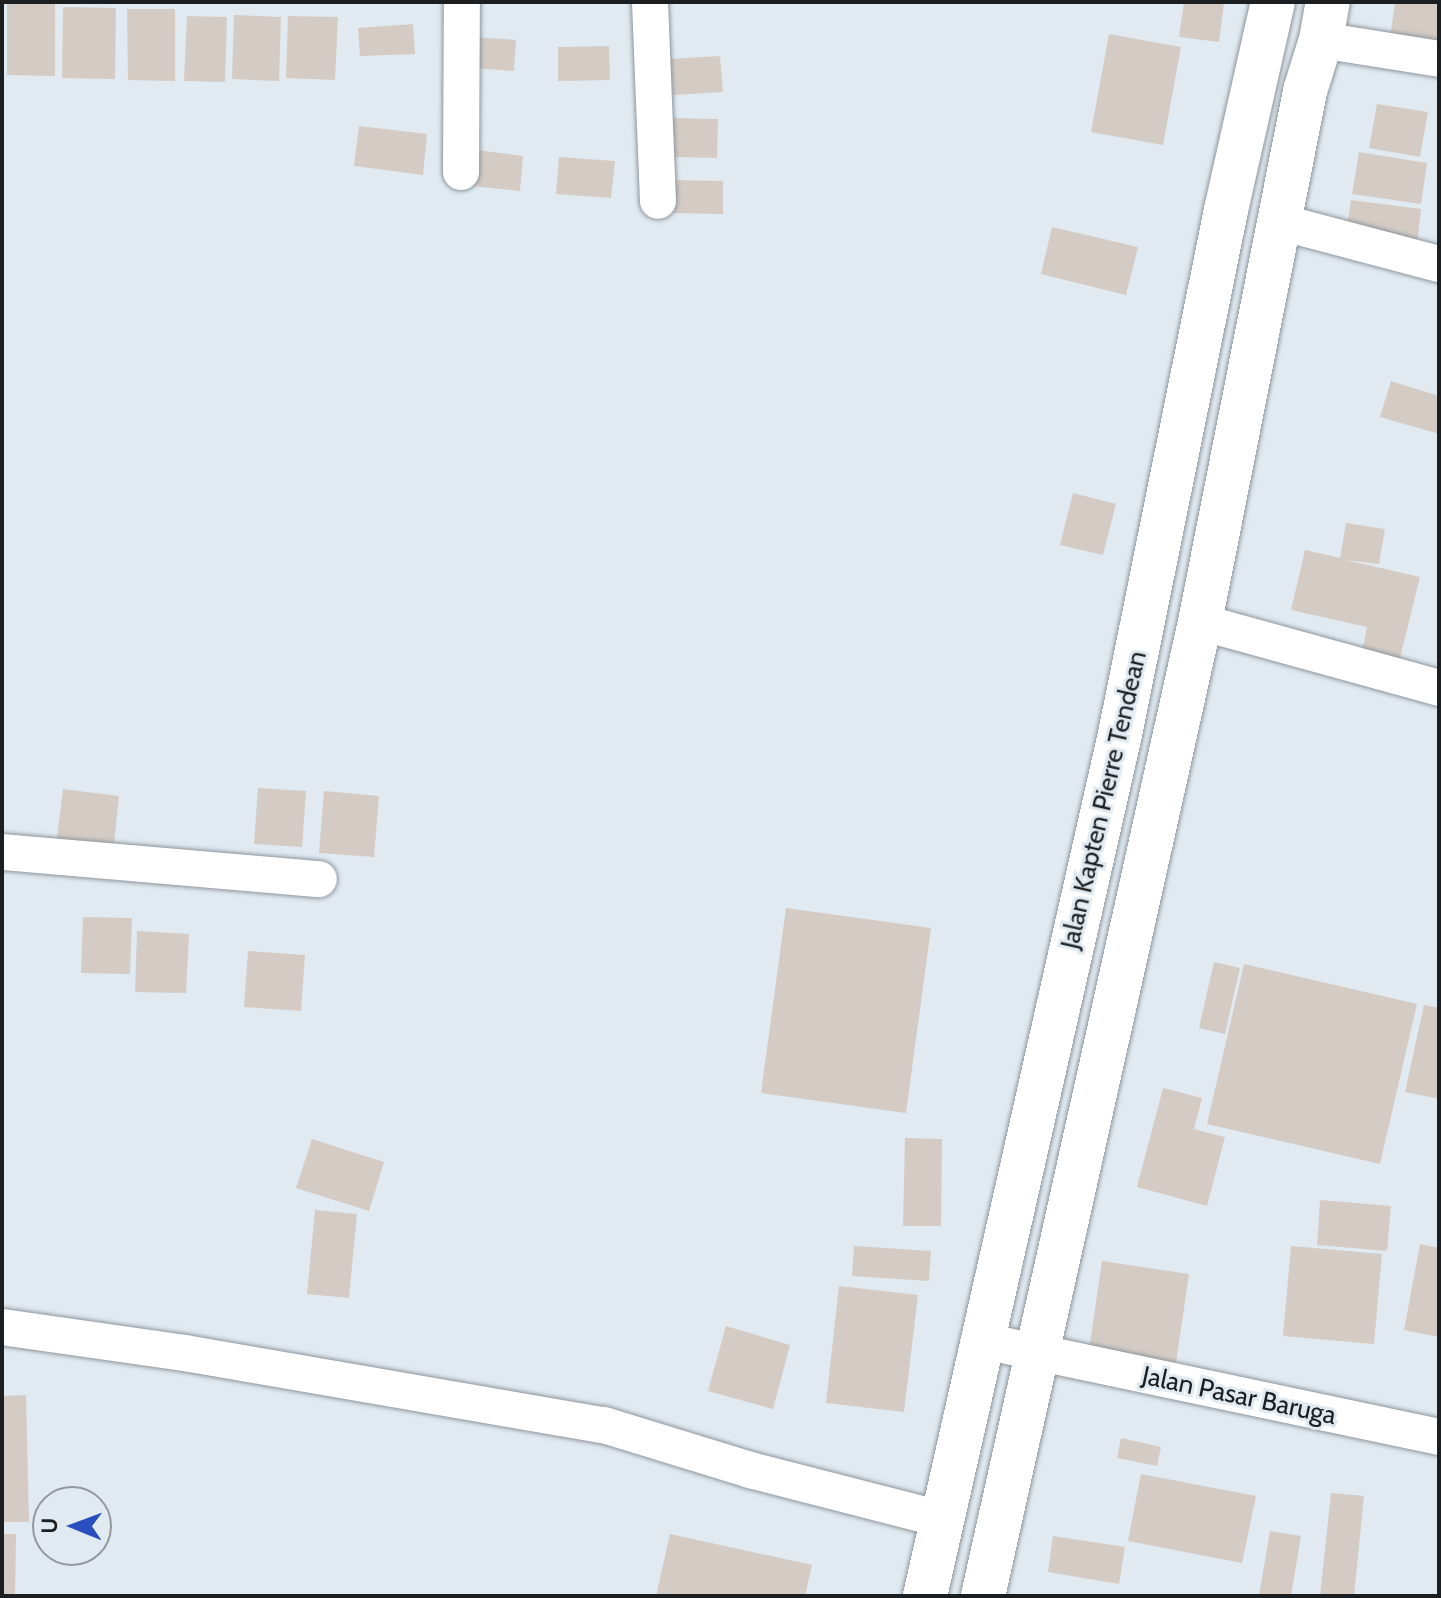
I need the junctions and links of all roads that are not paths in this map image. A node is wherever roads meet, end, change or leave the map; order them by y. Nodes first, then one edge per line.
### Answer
1 (462, 2) edge
2 (650, 2) edge
3 (1273, 2) edge
4 (1325, 21) edge
5 (1439, 59) edge
6 (461, 172) dead end
7 (658, 201) dead end
8 (1280, 222) junction
9 (1439, 264) edge
10 (1200, 622) junction
11 (1439, 688) edge
12 (2, 852) edge
13 (319, 879) dead end
14 (2, 1327) edge
15 (984, 1341) junction
16 (1038, 1355) junction
17 (1439, 1437) edge
18 (941, 1519) junction
19 (925, 1596) edge
20 (983, 1596) edge

1 - 6 street
2 - 7 street
3 - 15 highway, Jalan Kapten Pierre Tendean
4 - 5 street
4 - 8 highway, Jalan Kapten Pierre Tendean
8 - 9 street
8 - 10 highway, Jalan Kapten Pierre Tendean
10 - 11 street
10 - 16 highway, Jalan Kapten Pierre Tendean
12 - 13 street
14 - 18 street
15 - 16 street, Jalan Pasar Baruga
15 - 18 highway, Jalan Kapten Pierre Tendean
16 - 17 street, Jalan Pasar Baruga
16 - 20 highway, Jalan Kapten Pierre Tendean
18 - 19 highway, Jalan Kapten Pierre Tendean

